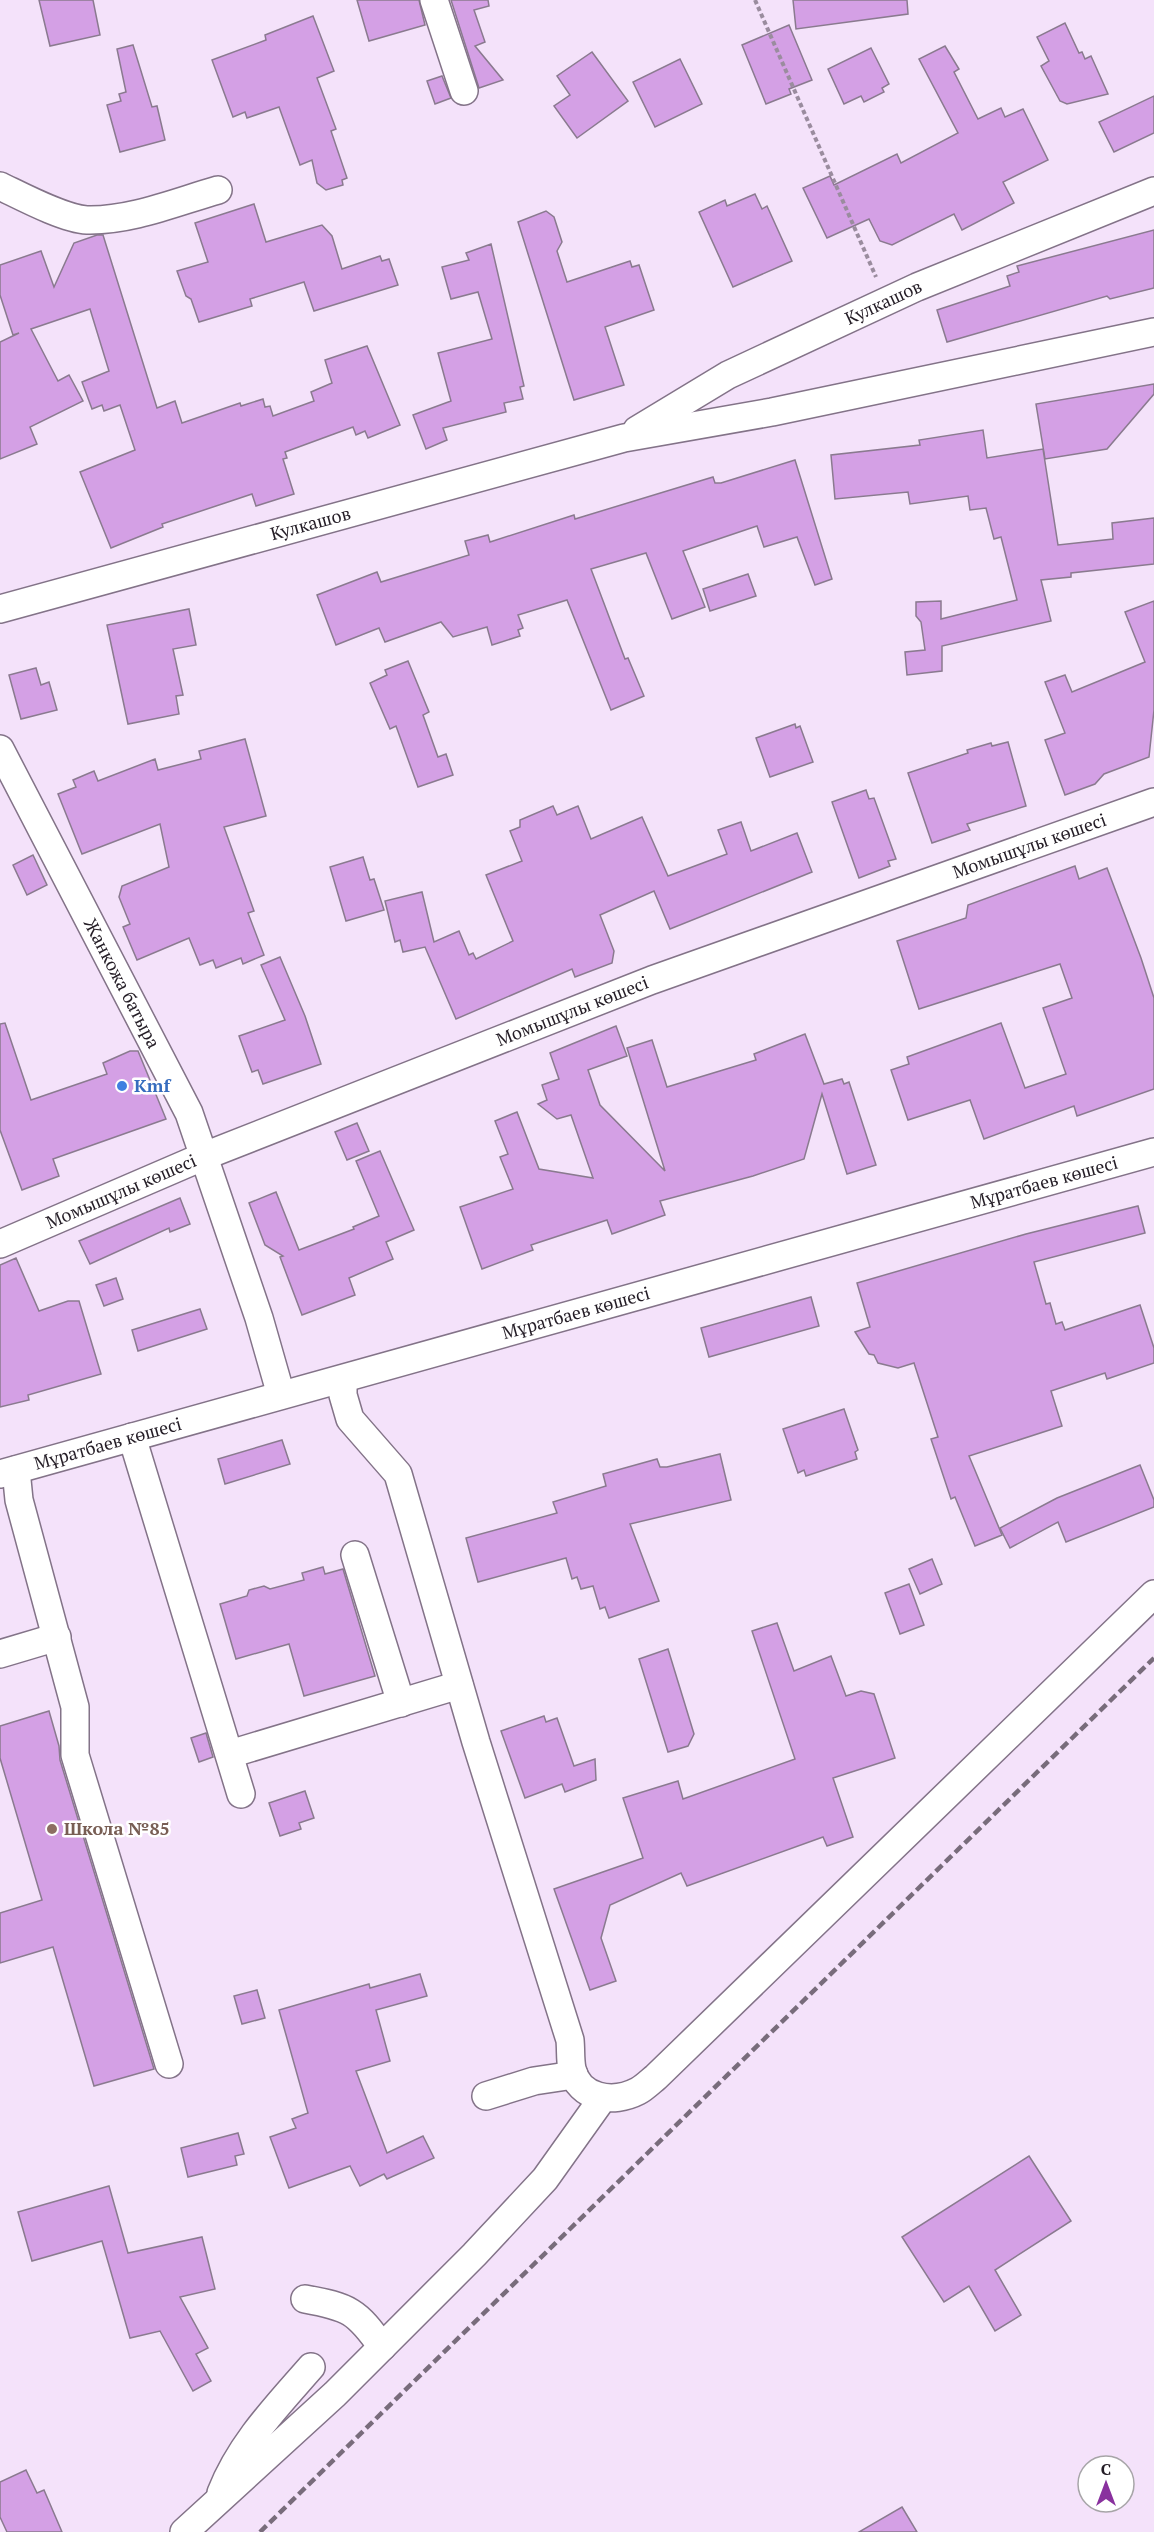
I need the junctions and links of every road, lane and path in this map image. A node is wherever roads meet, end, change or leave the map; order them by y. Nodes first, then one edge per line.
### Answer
1 (434, 0) edge
2 (755, 0) edge
3 (464, 91) dead end
4 (0, 186) edge
5 (218, 190) dead end
6 (1154, 191) edge
7 (886, 302) junction
8 (1154, 332) edge
9 (624, 438) junction
10 (0, 609) edge
11 (0, 749) edge
12 (1154, 801) edge
13 (1154, 1152) edge
14 (202, 1157) junction
15 (0, 1244) edge
16 (343, 1380) junction
17 (280, 1395) junction
18 (132, 1437) junction
19 (8, 1472) edge
20 (356, 1555) dead end
21 (1154, 1594) edge
22 (57, 1637) junction
23 (0, 1654) edge
24 (459, 1685) junction
25 (401, 1703) junction
26 (230, 1754) junction
27 (241, 1794) dead end
28 (169, 2064) dead end
29 (574, 2075) junction
30 (486, 2096) dead end
31 (602, 2099) junction
32 (305, 2299) dead end
33 (382, 2347) junction
34 (311, 2367) dead end
35 (217, 2502) junction
36 (184, 2532) edge

1 - 3 street
2 - 7 path
4 - 5 street
6 - 7 street, Кулкашов
7 - 9 street, Кулкашов
8 - 9 street, Кулкашов
9 - 10 street, Кулкашов
11 - 14 street, Жанкожа батыра
12 - 14 street, Момышұлы көшесі
13 - 16 street, Мұратбаев көшесі
14 - 15 street, Момышұлы көшесі
14 - 17 street, Жанкожа батыра
16 - 17 street, Мұратбаев көшесі
16 - 24 street
17 - 18 street, Мұратбаев көшесі
18 - 19 street, Мұратбаев көшесі
18 - 26 street
19 - 22 street
20 - 25 street
21 - 31 street
22 - 23 street
22 - 28 street
24 - 25 street
24 - 29 street
25 - 26 street
26 - 27 street
29 - 30 street
29 - 31 street
31 - 33 street
32 - 33 street
33 - 35 street
34 - 35 street
35 - 36 street

